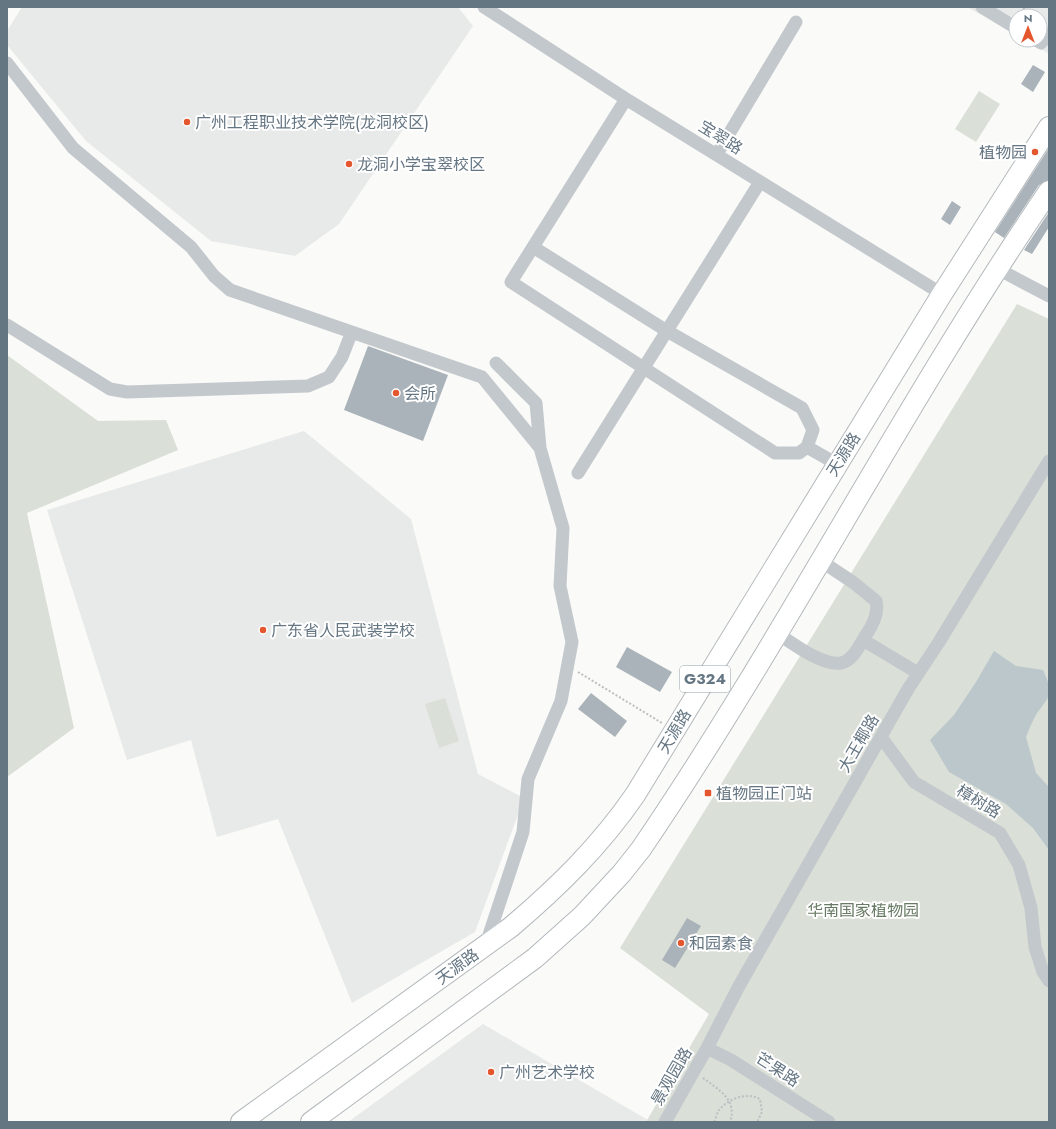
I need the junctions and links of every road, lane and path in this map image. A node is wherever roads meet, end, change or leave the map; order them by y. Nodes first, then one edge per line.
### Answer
1 (484, 7) edge
2 (982, 7) edge
3 (796, 22) dead end
4 (1008, 23) edge
5 (7, 62) edge
6 (626, 98) junction
7 (1049, 127) edge
8 (717, 154) junction
9 (760, 182) junction
10 (1049, 191) edge
11 (533, 248) junction
12 (998, 268) junction
13 (942, 294) junction
14 (1049, 296) edge
15 (7, 325) edge
16 (667, 331) junction
17 (351, 334) dead end
18 (496, 363) dead end
19 (644, 367) junction
20 (807, 447) junction
21 (540, 448) junction
22 (1049, 461) edge
23 (837, 464) junction
24 (578, 473) dead end
25 (820, 561) junction
26 (777, 633) junction
27 (863, 640) junction
28 (567, 665) junction
29 (918, 673) junction
30 (674, 730) junction
31 (881, 737) junction
32 (485, 946) junction
33 (1049, 982) edge
34 (707, 1048) junction
35 (694, 1071) junction
36 (730, 1102) junction
37 (241, 1122) edge
38 (311, 1122) edge
39 (665, 1122) edge
40 (714, 1122) edge
41 (730, 1122) edge
42 (757, 1122) edge
43 (829, 1122) edge

1 - 6 street, 宝翠路
2 - 4 street
3 - 8 street
5 - 21 street
6 - 8 street, 宝翠路
6 - 11 street
7 - 13 highway, 天源路 / G324
8 - 9 street, 宝翠路
9 - 13 street, 宝翠路
9 - 16 street
10 - 12 highway, G324
11 - 16 street
11 - 19 street
12 - 14 street
12 - 25 highway, G324
13 - 23 highway, 天源路 / G324
15 - 17 street
16 - 19 street
16 - 20 street
18 - 21 street
19 - 20 street
19 - 24 street
20 - 23 street
21 - 28 street
22 - 29 street, 大王椰路
23 - 30 highway, 天源路 / G324
25 - 26 highway, G324
25 - 27 street
26 - 27 street
26 - 38 highway, G324
27 - 29 street
28 - 30 path
28 - 32 street
29 - 31 street, 大王椰路
30 - 32 highway, 天源路 / G324
31 - 33 street, 樟树路
31 - 34 street, 大王椰路
32 - 37 highway, 天源路 / G324
34 - 35 street, 景观园路
34 - 43 street, 芒果路
35 - 36 path
35 - 39 street, 景观园路
36 - 40 path
36 - 41 path
36 - 42 path

